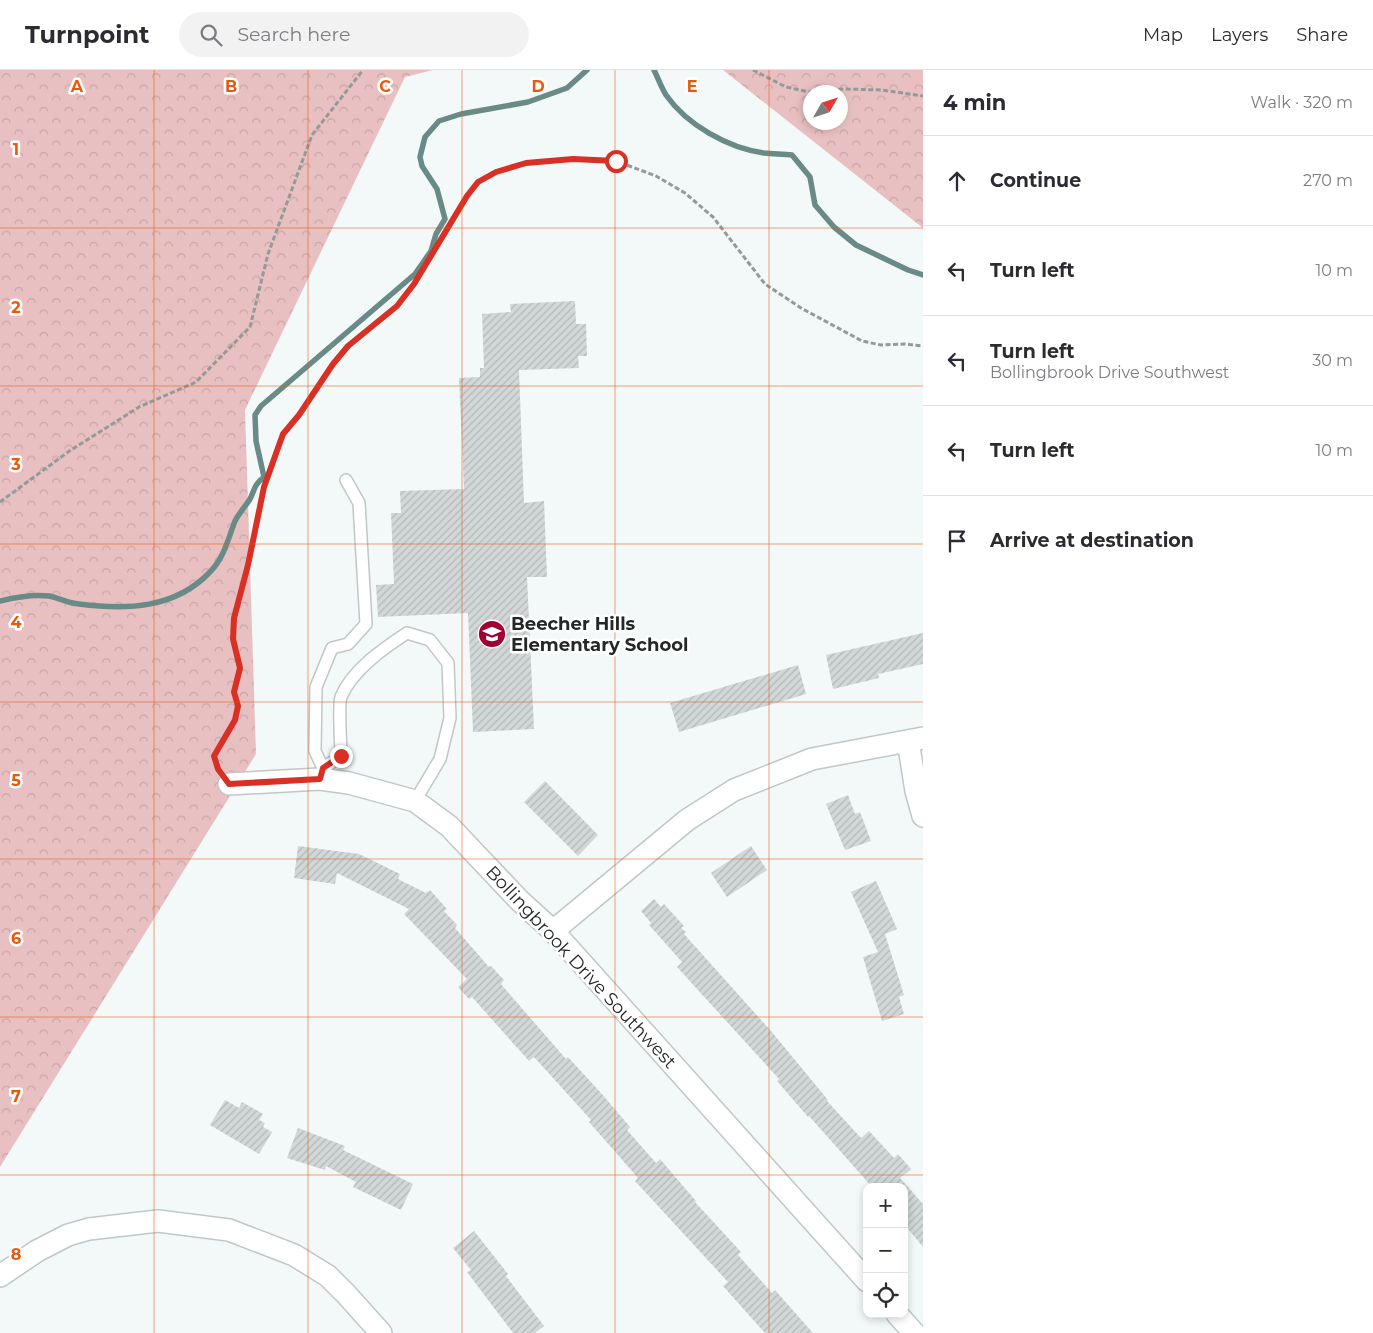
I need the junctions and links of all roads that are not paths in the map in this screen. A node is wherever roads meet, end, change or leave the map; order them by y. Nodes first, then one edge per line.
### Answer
1 (346, 480) dead end
2 (915, 740) edge
3 (321, 773) junction
4 (229, 784) road end
5 (415, 802) junction
6 (923, 816) edge
7 (553, 931) junction
8 (0, 1276) edge
9 (863, 1277) edge
10 (901, 1318) edge
11 (381, 1333) edge
12 (914, 1333) edge

1 - 3 lane
2 - 6 street
2 - 7 street
3 - 4 street, Bollingbrook Drive Southwest
3 - 5 street, Bollingbrook Drive Southwest
3 - 5 lane
5 - 7 street, Bollingbrook Drive Southwest
7 - 9 street, Bollingbrook Drive Southwest
8 - 11 street
10 - 12 street

